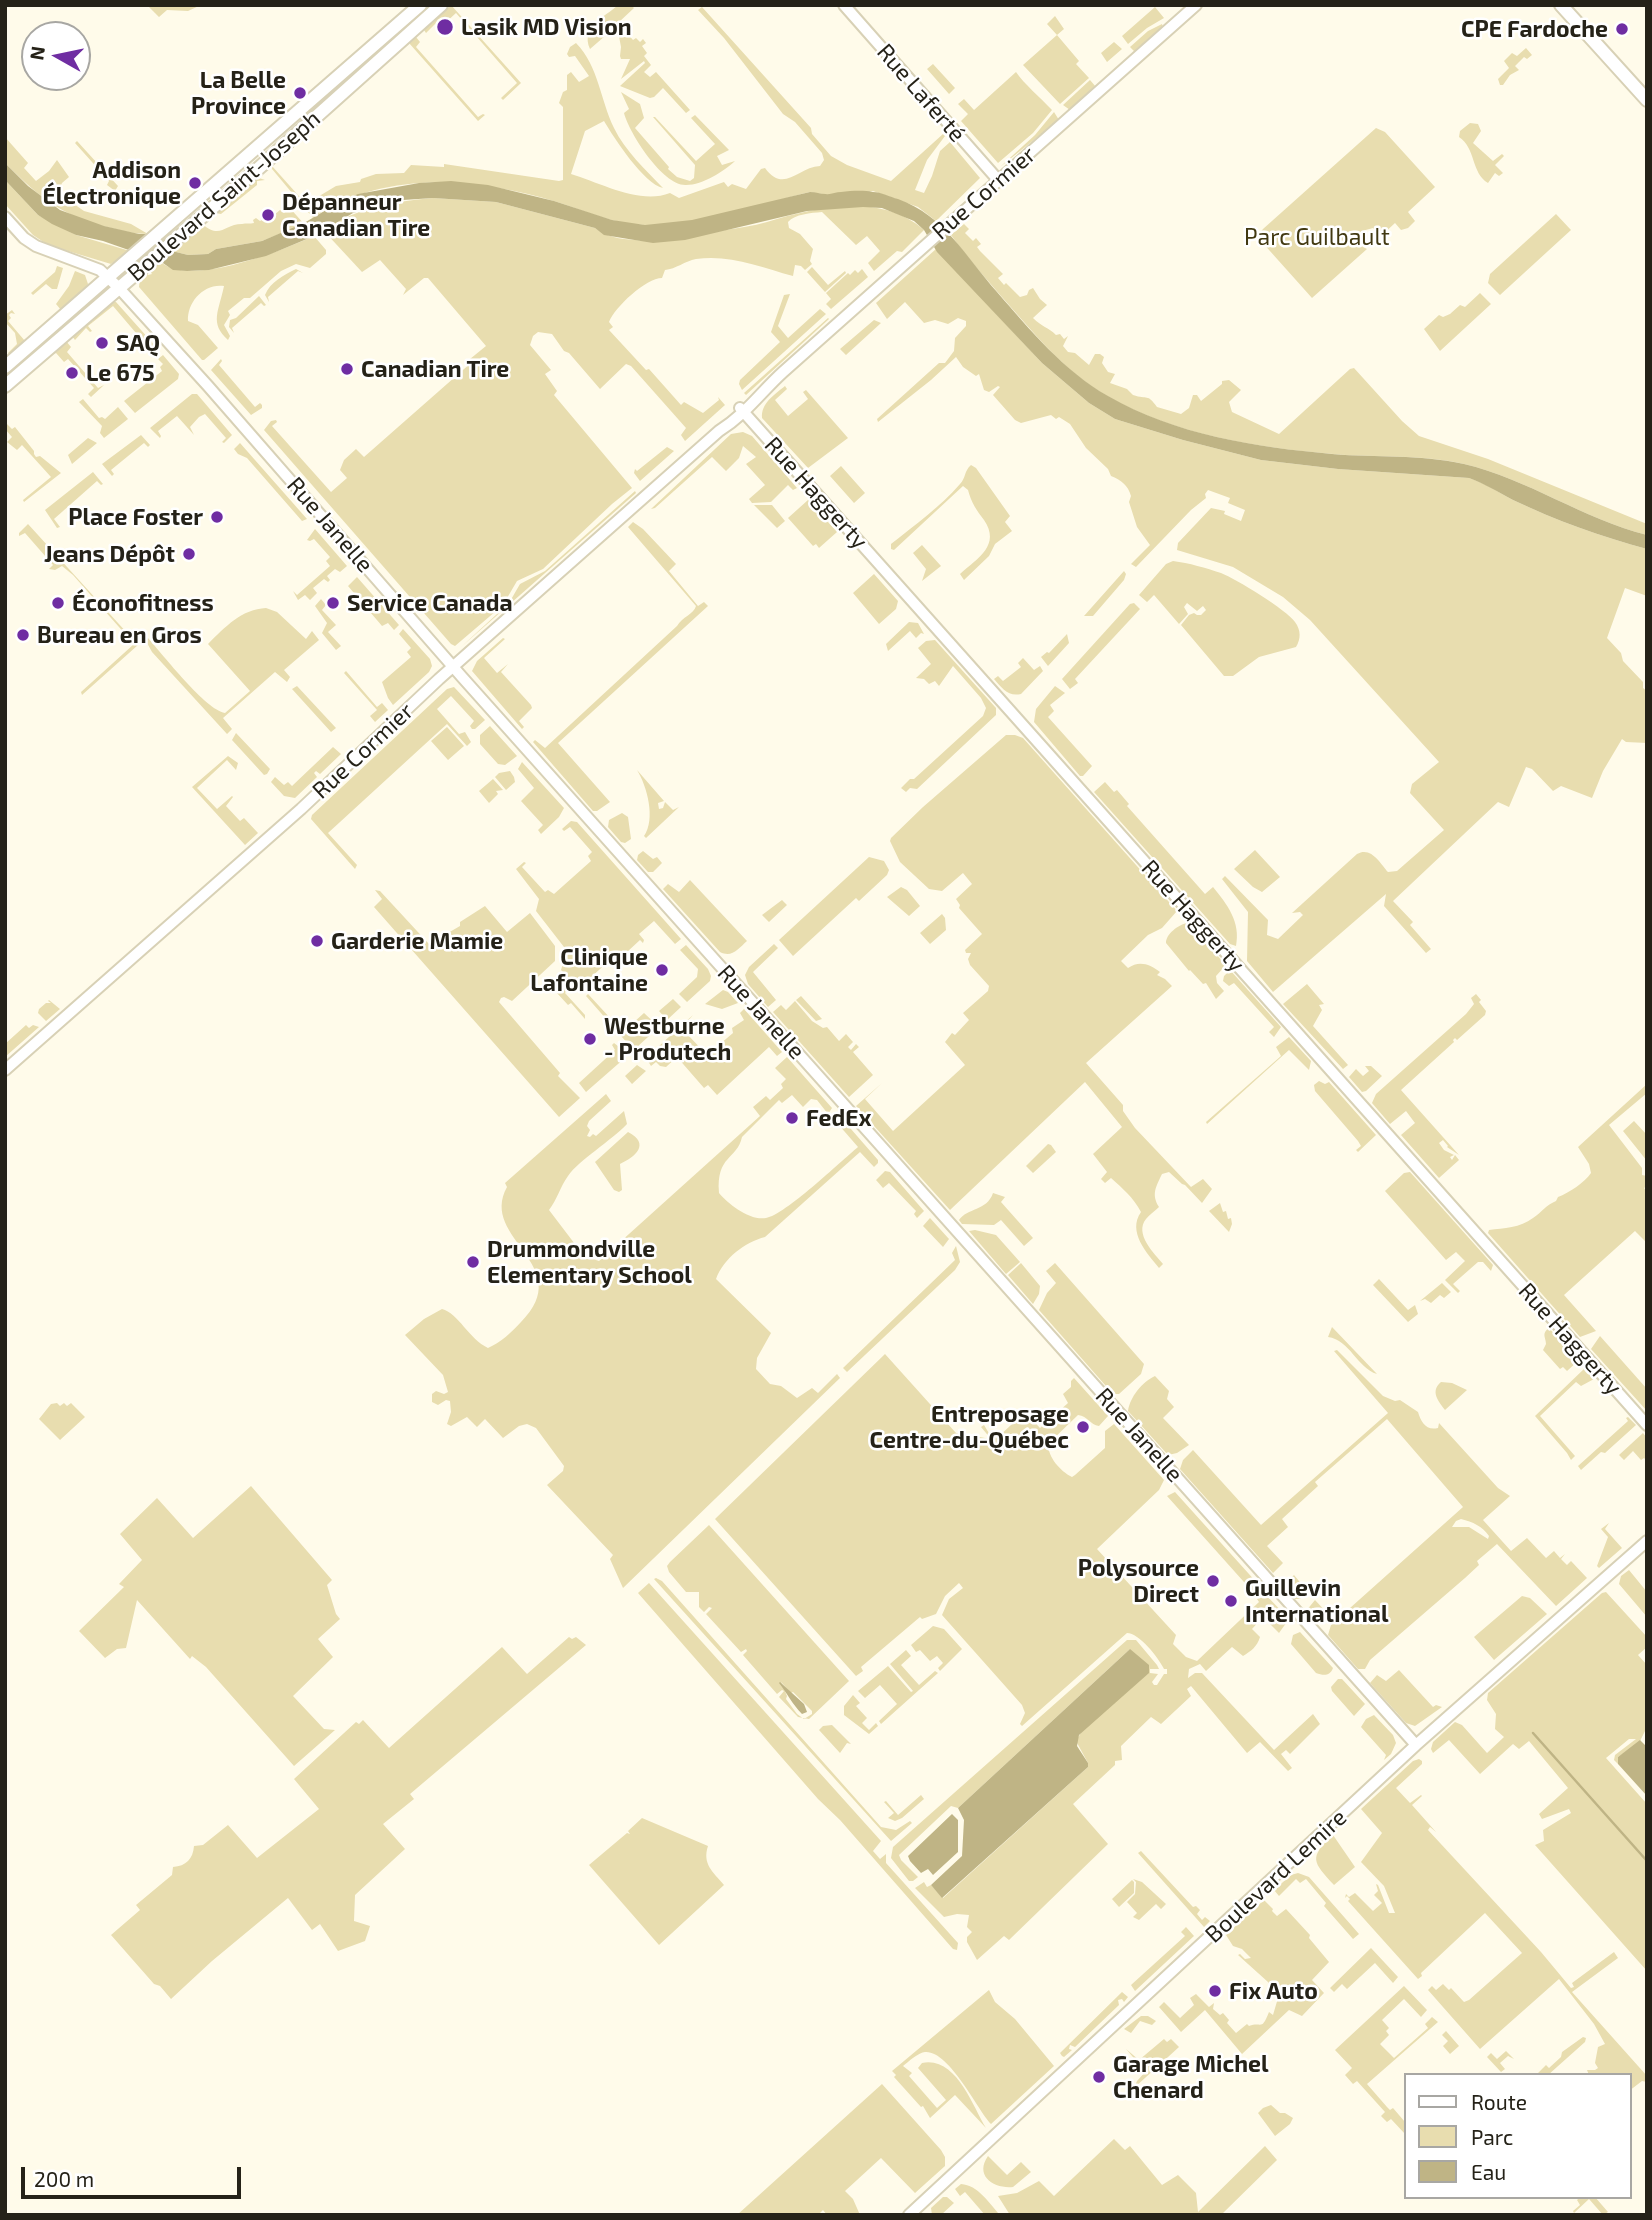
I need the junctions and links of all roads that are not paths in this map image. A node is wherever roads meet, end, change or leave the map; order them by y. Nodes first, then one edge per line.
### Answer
1 (420, 5) edge
2 (441, 5) edge
3 (844, 5) edge
4 (1196, 5) edge
5 (1561, 5) edge
6 (1647, 100) edge
7 (999, 181) junction
8 (5, 217) edge
9 (109, 277) junction
10 (119, 288) junction
11 (5, 367) edge
12 (5, 386) edge
13 (741, 410) junction
14 (453, 666) junction
15 (5, 1070) edge
16 (1647, 1425) edge
17 (1647, 1541) edge
18 (1416, 1745) junction
19 (909, 2215) edge

1 - 9 main road, Boulevard Saint-Joseph
2 - 10 main road, Boulevard Saint-Joseph
3 - 7 street, Rue Laferté
4 - 7 street, Rue Cormier
5 - 6 main road
7 - 13 street, Rue Cormier
8 - 9 street
9 - 10 street, Rue Janelle
9 - 11 main road, Boulevard Saint-Joseph
10 - 12 main road, Boulevard Saint-Joseph
10 - 14 street, Rue Janelle
13 - 14 street, Rue Cormier
13 - 16 street, Rue Haggerty
14 - 15 street, Rue Cormier
14 - 18 street, Rue Janelle
17 - 18 street, Boulevard Lemire
18 - 19 street, Boulevard Lemire

